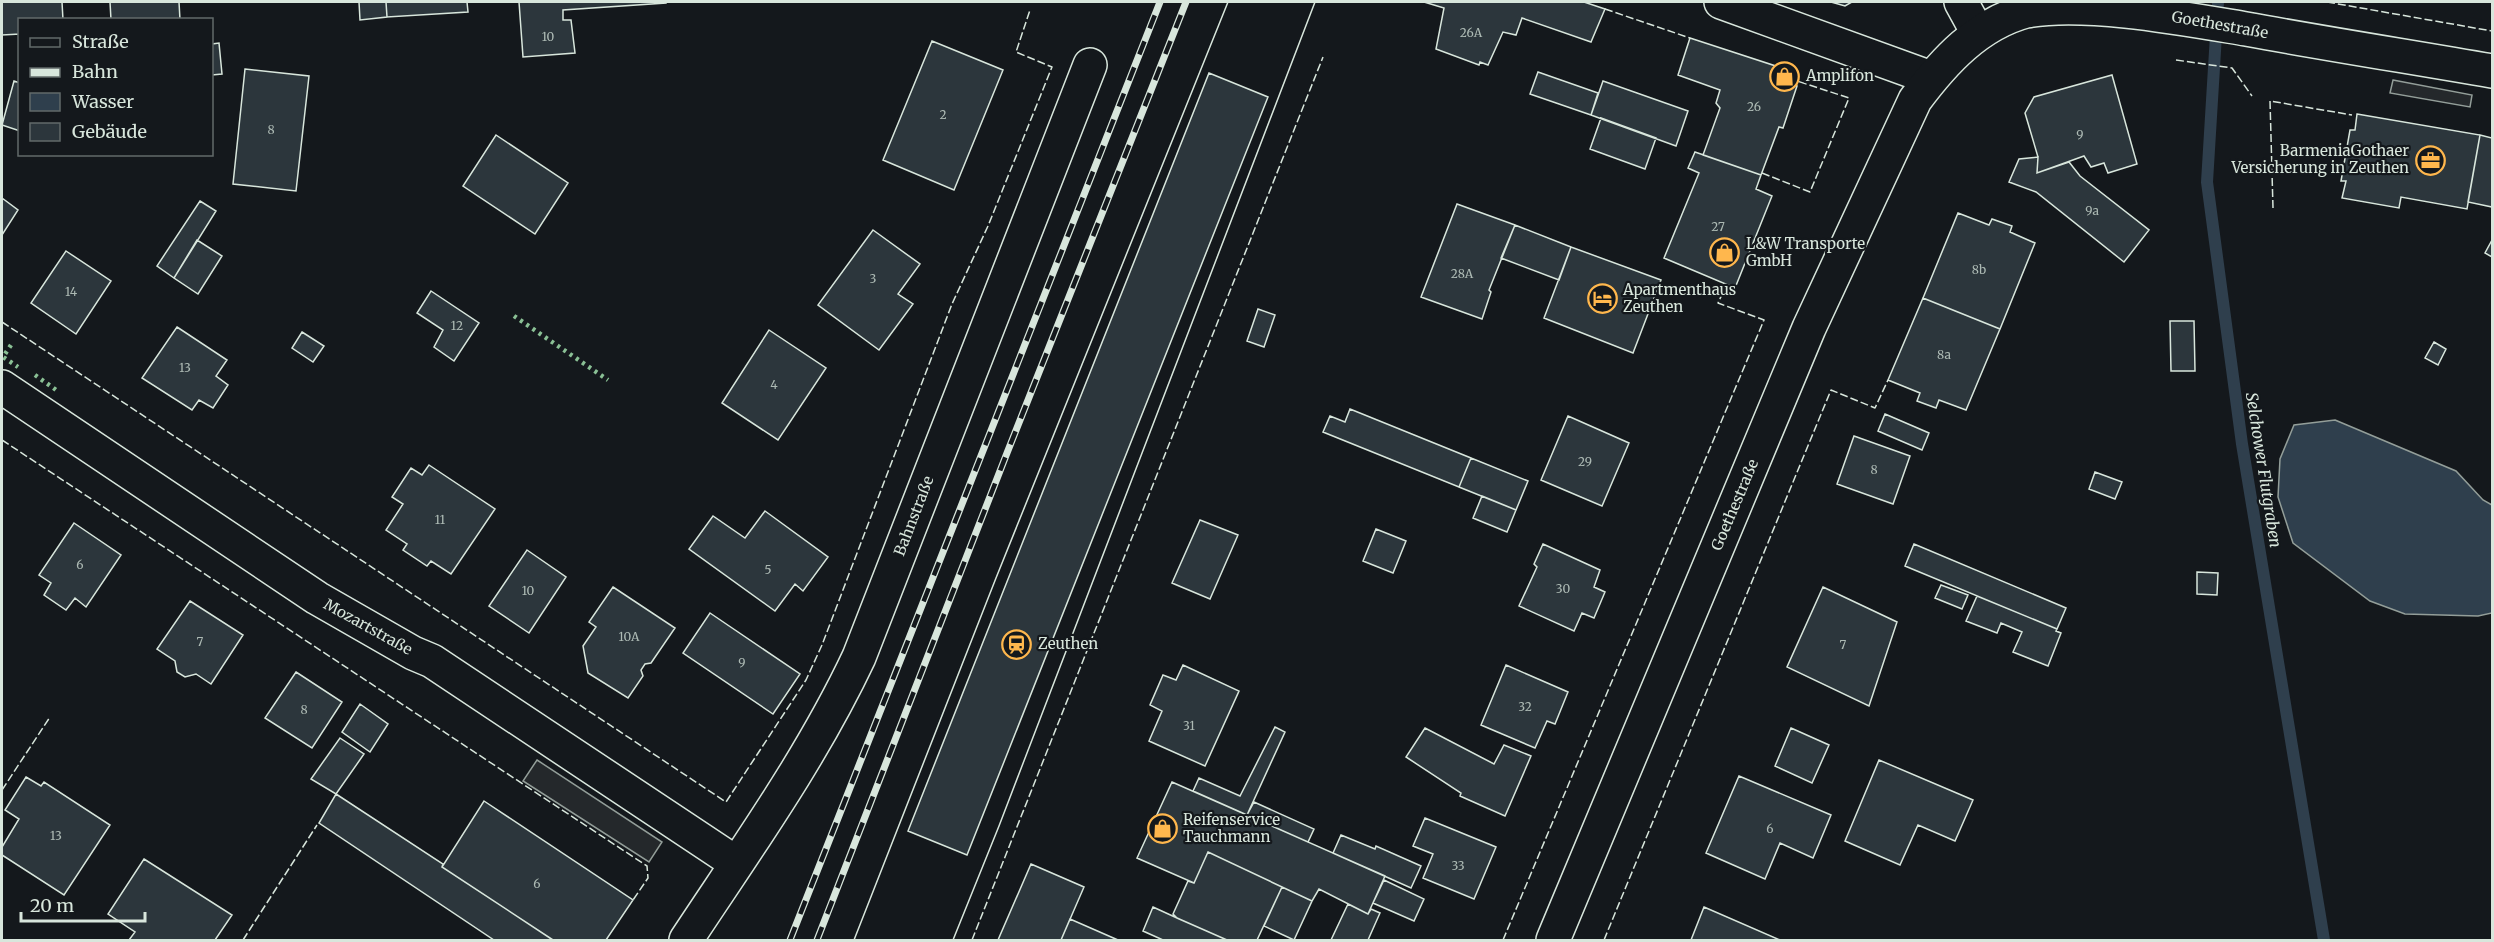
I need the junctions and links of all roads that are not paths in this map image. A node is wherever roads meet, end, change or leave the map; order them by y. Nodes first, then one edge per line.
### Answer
1 (1721, 2) edge
2 (1960, 2) edge
3 (1978, 33) junction
4 (1090, 65) dead end
5 (2493, 71) edge
6 (1931, 78) junction
7 (2, 387) edge
8 (736, 863) junction
9 (686, 940) edge
10 (1553, 940) edge

1 - 6 street
2 - 3 street
3 - 5 street, Goethestraße
3 - 6 street, Goethestraße
4 - 8 street, Bahnstraße
6 - 10 street, Goethestraße
7 - 8 street, Mozartstraße
8 - 9 street, Bahnstraße

